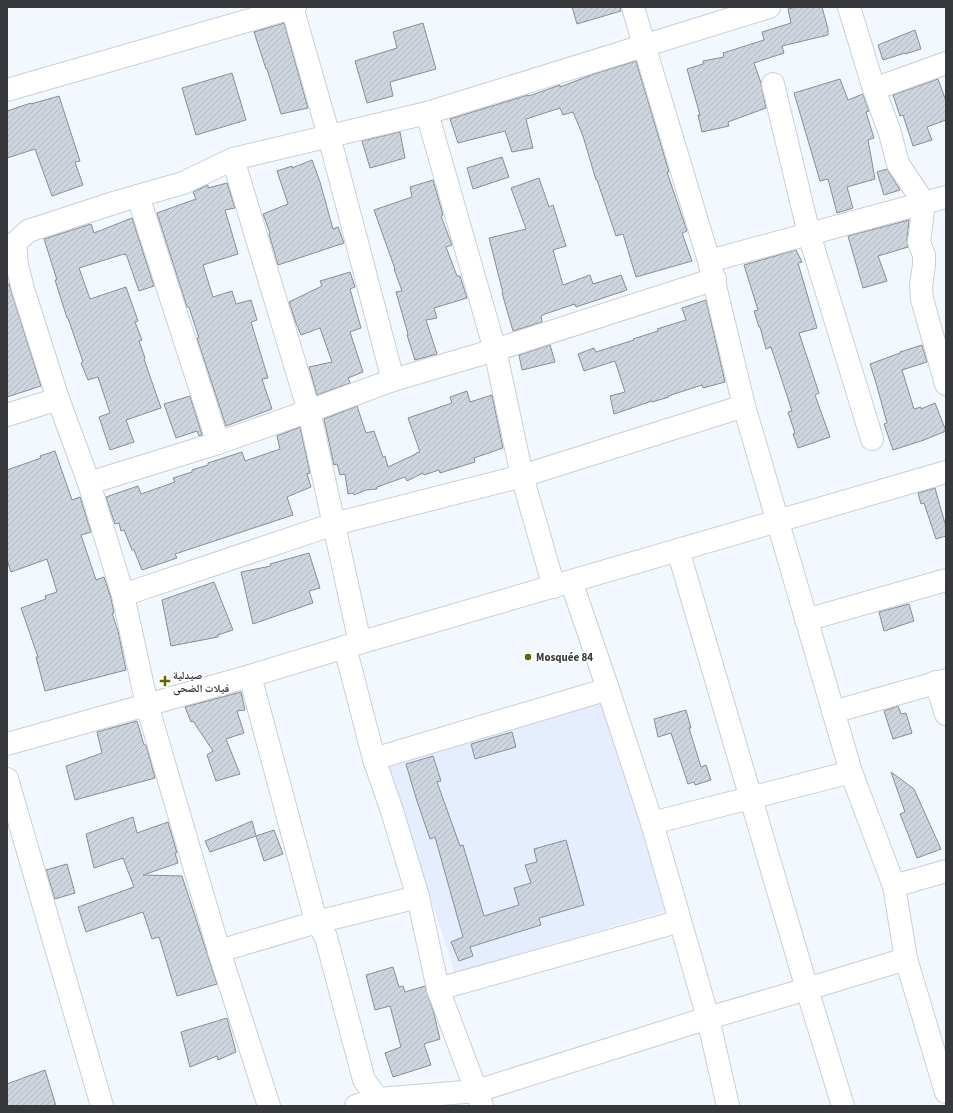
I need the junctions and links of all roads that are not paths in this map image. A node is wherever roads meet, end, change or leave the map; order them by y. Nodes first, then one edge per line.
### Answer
1 (293, 7) edge
2 (633, 7) edge
3 (769, 7) edge
4 (849, 7) edge
5 (644, 45) junction
6 (946, 62) edge
7 (773, 84) dead end
8 (874, 89) junction
9 (7, 90) edge
10 (427, 113) junction
11 (330, 136) junction
12 (233, 159) junction
13 (138, 196) junction
14 (946, 197) edge
15 (924, 203) junction
16 (809, 234) junction
17 (712, 270) junction
18 (495, 350) junction
19 (945, 374) edge
20 (393, 380) junction
21 (58, 399) junction
22 (744, 406) junction
23 (309, 411) junction
24 (7, 415) edge
25 (872, 439) dead end
26 (218, 443) junction
27 (946, 472) edge
28 (522, 476) junction
29 (89, 482) junction
30 (778, 521) junction
31 (334, 524) junction
32 (678, 550) junction
33 (946, 580) edge
34 (563, 584) junction
35 (124, 595) junction
36 (806, 620) junction
37 (352, 645) junction
38 (250, 676) junction
39 (941, 681) edge
40 (608, 689) junction
41 (147, 704) junction
42 (833, 712) junction
43 (946, 714) edge
44 (7, 744) edge
45 (374, 759) junction
46 (851, 772) junction
47 (7, 779) edge
48 (751, 797) junction
49 (652, 823) junction
50 (946, 871) edge
51 (894, 886) junction
52 (418, 897) junction
53 (680, 921) junction
54 (317, 922) junction
55 (219, 951) junction
56 (906, 959) junction
57 (438, 989) junction
58 (807, 990) junction
59 (708, 1018) junction
60 (946, 1092) edge
61 (480, 1099) edge
62 (378, 1103) edge
63 (102, 1106) edge
64 (269, 1106) edge
65 (356, 1106) edge
66 (728, 1106) edge
67 (843, 1106) edge

1 - 9 street
1 - 11 street
2 - 5 street
3 - 5 street
4 - 8 street
5 - 10 street
5 - 17 street
6 - 8 street
7 - 16 street
8 - 15 street
10 - 11 street
10 - 18 street
11 - 12 street
11 - 20 street
12 - 13 street
12 - 23 street
13 - 21 street
13 - 26 street
14 - 15 street
15 - 16 street
15 - 19 street
16 - 17 street
16 - 25 street
17 - 18 street
17 - 22 street
18 - 20 street
18 - 28 street
20 - 23 street
21 - 24 street
21 - 29 street
22 - 28 street
22 - 30 street
23 - 26 street
23 - 31 street
26 - 29 street
27 - 30 street
28 - 31 street
28 - 34 street
29 - 35 street
30 - 32 street
30 - 36 street
31 - 35 street
31 - 37 street
32 - 34 street
32 - 48 street
33 - 36 street
34 - 37 street
34 - 40 street
35 - 41 street
36 - 42 street
37 - 38 street
37 - 45 street
38 - 41 street
38 - 54 street
39 - 42 street
39 - 43 street
40 - 45 street
40 - 49 street
41 - 44 street
41 - 55 street
42 - 46 street
45 - 52 street
46 - 48 street
46 - 51 street
47 - 63 street
48 - 49 street
48 - 58 street
49 - 53 street
50 - 51 street
51 - 56 street
52 - 54 street
52 - 57 street
53 - 57 street
53 - 59 street
54 - 55 street
54 - 62 street
55 - 64 street
56 - 58 street
56 - 60 street
57 - 61 street
58 - 59 street
58 - 67 street
59 - 61 street
59 - 66 street
61 - 62 street
62 - 65 street

